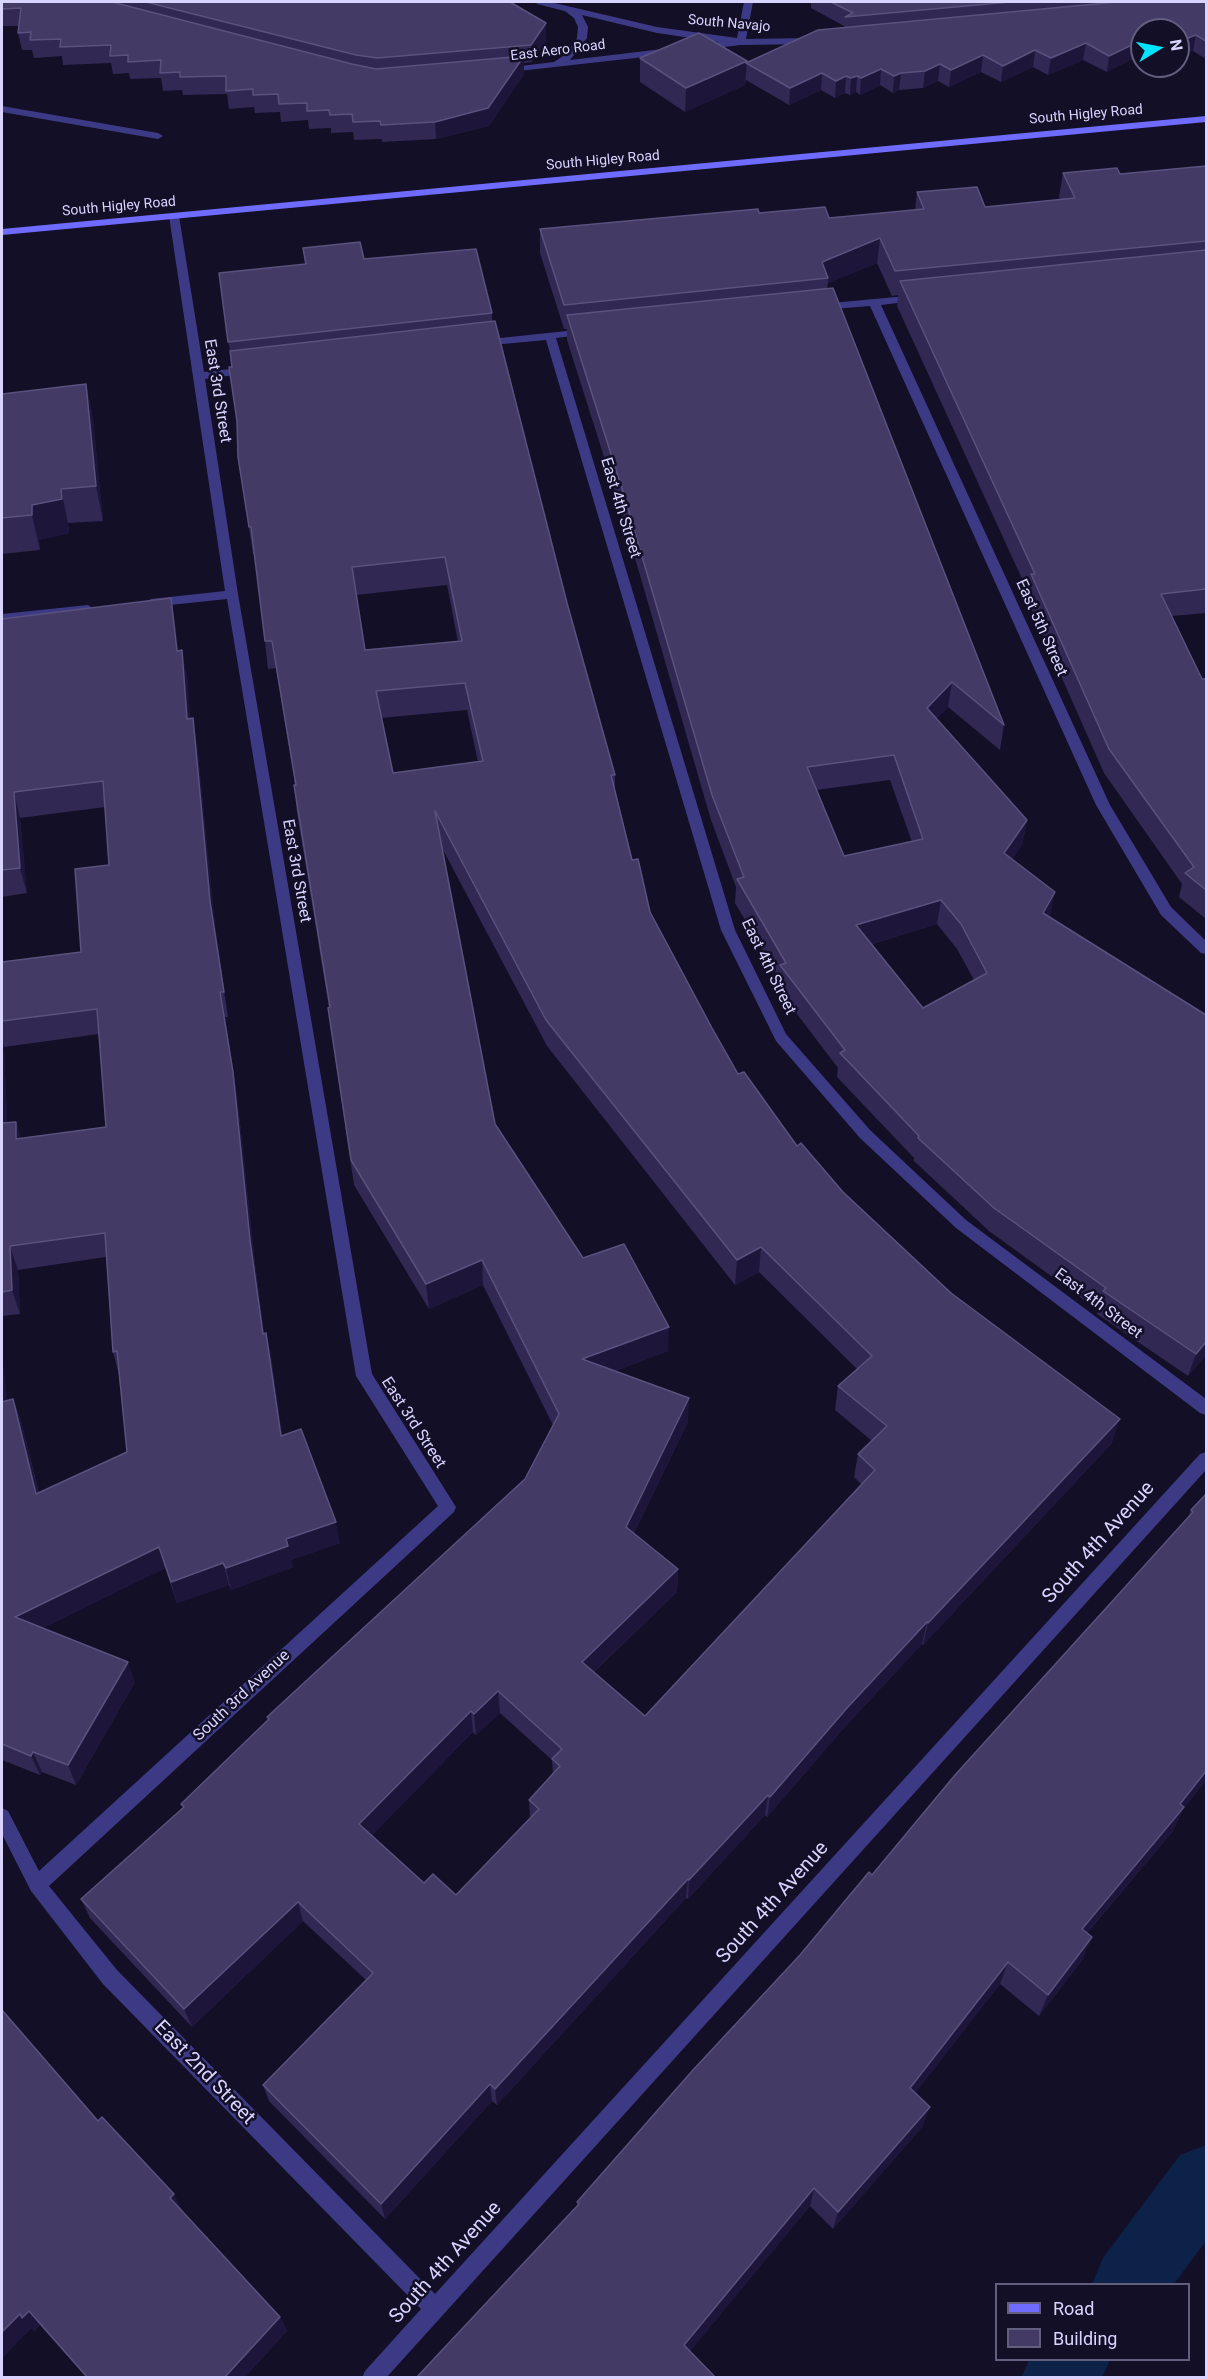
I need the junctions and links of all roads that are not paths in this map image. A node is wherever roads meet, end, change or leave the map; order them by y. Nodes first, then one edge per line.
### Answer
1 (540, 2) edge
2 (748, 2) edge
3 (567, 8) junction
4 (819, 41) edge
5 (741, 42) junction
6 (555, 66) junction
7 (491, 72) edge
8 (2, 109) edge
9 (1206, 119) edge
10 (158, 136) dead end
11 (174, 216) junction
12 (2, 232) edge
13 (934, 296) edge
14 (874, 302) junction
15 (805, 309) edge
16 (596, 331) edge
17 (550, 336) junction
18 (468, 345) edge
19 (256, 369) edge
20 (198, 376) junction
21 (232, 594) junction
22 (140, 604) edge
23 (105, 607) edge
24 (2, 618) edge
25 (1206, 949) edge
26 (1206, 1408) edge
27 (1206, 1459) edge
28 (448, 1507) joint
29 (2, 1817) edge
30 (37, 1885) junction
31 (435, 2308) junction
32 (372, 2378) edge

1 - 3 lane, South Navajo
2 - 5 lane
3 - 5 lane, South Navajo
3 - 6 lane
4 - 5 lane, South Navajo
5 - 6 lane, East Aero Road
6 - 7 lane, East Aero Road
8 - 10 lane
9 - 11 main road, South Higley Road
11 - 12 main road, South Higley Road
11 - 20 lane, East 3rd Street
13 - 14 lane
14 - 15 lane
14 - 25 lane, East 5th Street
16 - 17 lane
17 - 18 lane
17 - 26 lane, East 4th Street
19 - 20 lane
20 - 21 lane, East 3rd Street
21 - 22 lane
21 - 28 lane, East 3rd Street
23 - 24 lane
27 - 31 lane, South 4th Avenue
28 - 30 lane, South 3rd Avenue
29 - 30 lane, East 2nd Street
30 - 31 lane, East 2nd Street
31 - 32 lane, South 4th Avenue

